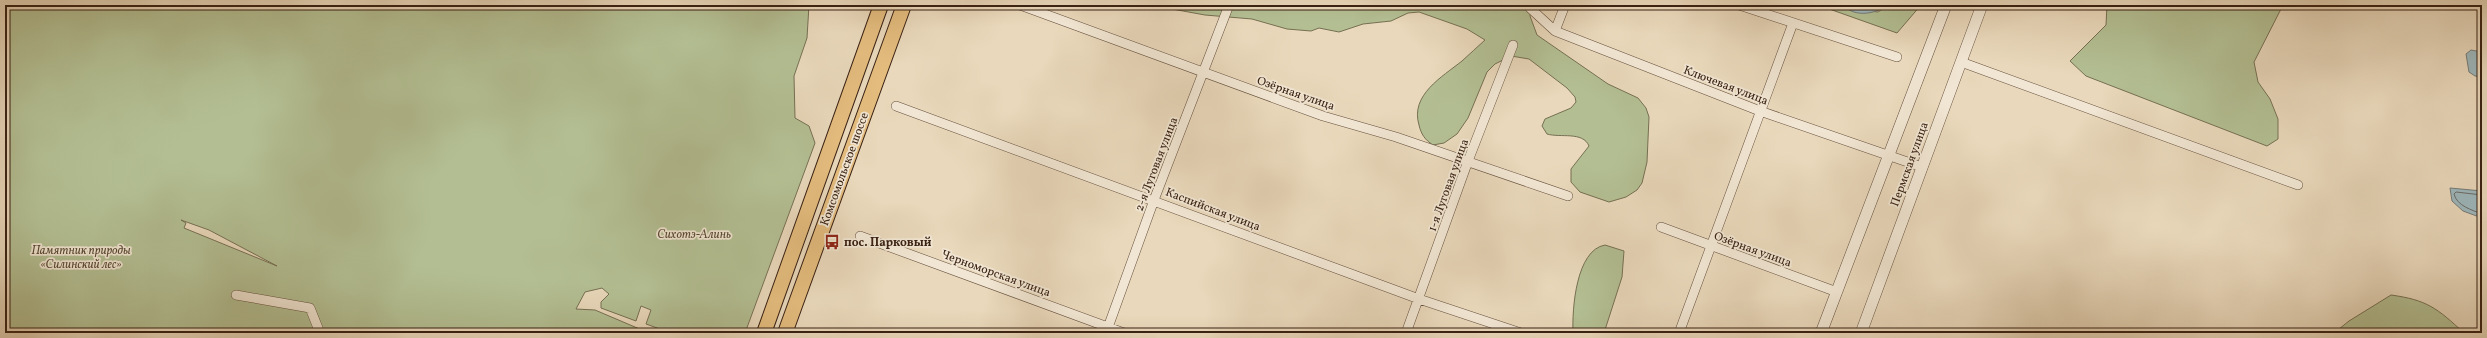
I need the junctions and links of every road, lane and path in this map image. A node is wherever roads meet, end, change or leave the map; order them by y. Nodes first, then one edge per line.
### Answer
1 (882, 5) edge
2 (904, 5) edge
3 (1020, 5) edge
4 (1229, 5) edge
5 (1565, 5) edge
6 (1739, 5) edge
7 (1946, 5) edge
8 (1982, 5) edge
9 (1530, 8) dead end
10 (1793, 23) junction
11 (1555, 31) junction
12 (1513, 45) dead end
13 (1897, 57) dead end
14 (1961, 62) junction
15 (1204, 73) junction
16 (896, 106) dead end
17 (1760, 111) junction
18 (1888, 156) junction
19 (1468, 161) junction
20 (1922, 167) junction
21 (2298, 185) dead end
22 (1568, 196) dead end
23 (1154, 200) junction
24 (1661, 227) dead end
25 (860, 236) dead end
26 (1711, 246) junction
27 (1837, 292) junction
28 (236, 295) dead end
29 (1419, 299) junction
30 (1108, 330) edge
31 (320, 333) edge
32 (764, 333) edge
33 (785, 333) edge
34 (1124, 333) edge
35 (1406, 333) edge
36 (1521, 333) edge
37 (1679, 333) edge
38 (1822, 333) edge
39 (1861, 333) edge

1 - 32 main road, Комсомольское шоссе
2 - 33 main road, Комсомольское шоссе
3 - 15 street, Озёрная улица
4 - 15 street, 2-я Луговая улица
5 - 11 street
6 - 10 street
7 - 18 street
8 - 14 street, Пермская улица
9 - 11 street, Ключевая улица
10 - 13 street
10 - 17 street
11 - 17 street, Ключевая улица
12 - 19 street, 1-я Луговая улица
14 - 20 street, Пермская улица
14 - 21 street
15 - 19 street, Озёрная улица
15 - 23 street, 2-я Луговая улица
16 - 23 street, Каспийская улица
17 - 18 street, Ключевая улица
17 - 26 street
18 - 20 street, Ключевая улица
18 - 27 street
19 - 22 street, Озёрная улица
19 - 29 street, 1-я Луговая улица
20 - 39 street, Пермская улица
23 - 29 street, Каспийская улица
23 - 30 street, 2-я Луговая улица
24 - 26 street, Озёрная улица
25 - 30 street, Черноморская улица
26 - 27 street, Озёрная улица
26 - 37 street
27 - 38 street
28 - 31 street
29 - 35 street, 1-я Луговая улица
29 - 36 street, Каспийская улица
30 - 34 street, Черноморская улица

